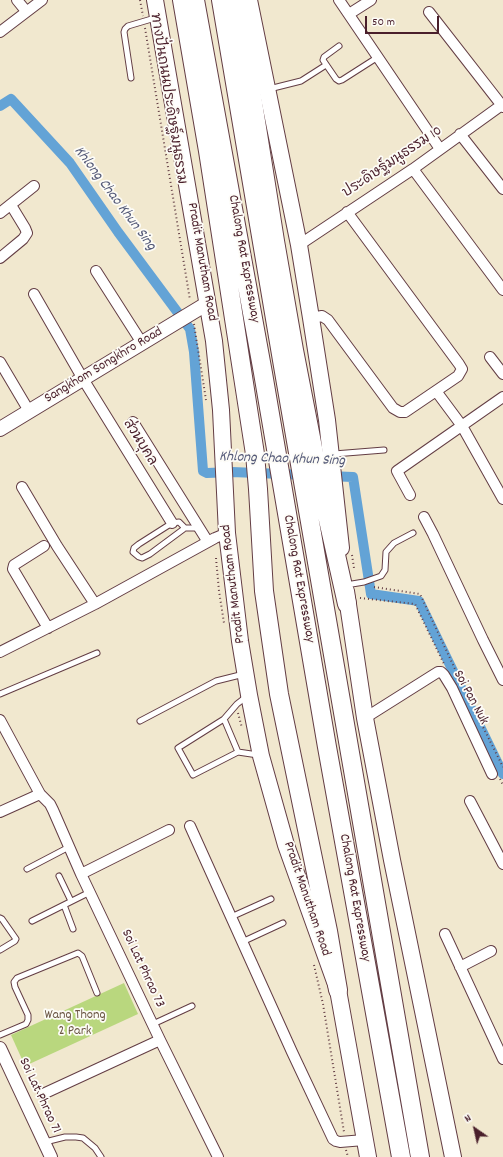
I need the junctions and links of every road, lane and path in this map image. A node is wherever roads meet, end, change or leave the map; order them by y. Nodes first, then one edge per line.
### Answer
1 (17, 0) edge
2 (42, 0) edge
3 (140, 0) edge
4 (155, 0) edge
5 (182, 0) edge
6 (195, 0) edge
7 (221, 0) edge
8 (235, 0) edge
9 (249, 0) edge
10 (339, 0) edge
11 (371, 0) edge
12 (26, 11) junction
13 (429, 12) dead end
14 (349, 14) junction
15 (151, 19) junction
16 (0, 32) edge
17 (339, 46) dead end
18 (378, 57) junction
19 (326, 65) junction
20 (131, 78) dead end
21 (268, 89) junction
22 (503, 105) edge
23 (460, 134) junction
24 (440, 149) junction
25 (413, 169) junction
26 (34, 186) dead end
27 (503, 188) edge
28 (11, 205) junction
29 (346, 212) junction
30 (0, 213) edge
31 (299, 245) junction
32 (0, 258) edge
33 (96, 271) dead end
34 (503, 290) edge
35 (34, 294) dead end
36 (208, 303) junction
37 (189, 315) junction
38 (311, 318) junction
39 (142, 343) junction
40 (490, 357) dead end
41 (0, 362) edge
42 (503, 374) edge
43 (83, 379) junction
44 (436, 391) junction
45 (503, 397) edge
46 (206, 403) dead end
47 (29, 411) junction
48 (133, 422) dead end
49 (462, 426) junction
50 (0, 429) edge
51 (384, 450) dead end
52 (332, 469) junction
53 (22, 487) dead end
54 (502, 494) edge
55 (410, 495) dead end
56 (424, 517) dead end
57 (172, 522) junction
58 (186, 528) junction
59 (199, 528) junction
60 (227, 533) junction
61 (413, 533) dead end
62 (208, 542) junction
63 (44, 546) dead end
64 (346, 585) junction
65 (374, 587) dead end
66 (95, 604) junction
67 (347, 604) junction
68 (48, 628) junction
69 (0, 652) edge
70 (97, 653) dead end
71 (245, 674) junction
72 (503, 680) edge
73 (463, 686) dead end
74 (0, 694) edge
75 (249, 695) junction
76 (473, 707) dead end
77 (365, 718) junction
78 (224, 719) junction
79 (0, 720) edge
80 (140, 721) dead end
81 (238, 752) junction
82 (261, 756) junction
83 (503, 767) edge
84 (492, 774) dead end
85 (40, 794) junction
86 (470, 801) dead end
87 (0, 812) edge
88 (190, 826) dead end
89 (169, 830) dead end
90 (70, 847) junction
91 (503, 864) edge
92 (27, 869) dead end
93 (81, 874) junction
94 (59, 876) dead end
95 (90, 892) junction
96 (271, 898) dead end
97 (71, 901) junction
98 (64, 905) junction
99 (231, 917) junction
100 (0, 918) edge
101 (32, 921) dead end
102 (283, 924) dead end
103 (74, 929) dead end
104 (445, 934) dead end
105 (242, 942) junction
106 (0, 950) edge
107 (491, 951) dead end
108 (460, 967) junction
109 (338, 990) junction
110 (97, 993) dead end
111 (192, 1006) dead end
112 (153, 1024) junction
113 (0, 1035) edge
114 (160, 1040) junction
115 (0, 1048) edge
116 (503, 1059) edge
117 (43, 1094) dead end
118 (44, 1142) junction
119 (366, 1151) edge
120 (453, 1155) edge
121 (51, 1157) edge
122 (101, 1157) edge
123 (218, 1157) edge
124 (401, 1157) edge
125 (420, 1157) edge

1 - 12 street
2 - 12 street
3 - 15 path, ทางปั่นถนนประดิษฐ์มนูธรรม
4 - 15 main road, Pradit Manutham Road
5 - 109 highway
6 - 124 highway, Chalong Rat Expressway
7 - 125 highway, Chalong Rat Expressway
8 - 52 highway
9 - 21 main road
10 - 14 street
11 - 14 street
12 - 16 street
13 - 22 street
14 - 18 street
15 - 20 lane
15 - 36 main road, Pradit Manutham Road
15 - 37 path, ทางปั่นถนนประดิษฐ์มนูธรรม
17 - 19 lane
18 - 19 lane
18 - 24 street
19 - 21 lane
21 - 31 main road
22 - 23 street, ประดิษฐ์มนูธรรม 10
23 - 24 street, ประดิษฐ์มนูธรรม 10
23 - 27 street
24 - 25 street, ประดิษฐ์มนูธรรม 10
25 - 29 street, ประดิษฐ์มนูธรรม 10
25 - 34 street
26 - 28 street
28 - 30 street
28 - 32 street
29 - 31 street, ประดิษฐ์มนูธรรม 10
29 - 44 street
31 - 38 main road
33 - 39 street
35 - 43 street, ส่วนบุคล
36 - 37 main road, Sangkhom Songkhro Road
36 - 60 main road, Pradit Manutham Road
37 - 39 main road, Sangkhom Songkhro Road
37 - 46 path, ทางปั่นถนนประดิษฐ์มนูธรรม
38 - 44 street
38 - 52 main road
39 - 43 main road, Sangkhom Songkhro Road
40 - 42 street
41 - 47 street
43 - 47 main road, Sangkhom Songkhro Road
43 - 57 street, ส่วนบุคล
44 - 49 street
45 - 49 street
47 - 50 main road, Sangkhom Songkhro Road
48 - 59 street
49 - 54 street
49 - 55 street
51 - 52 lane
52 - 64 main road
52 - 67 highway
53 - 66 street
56 - 72 street
57 - 58 lane
57 - 58 lane
58 - 59 lane
59 - 62 street
60 - 62 street
60 - 71 main road, Pradit Manutham Road
61 - 64 lane
62 - 66 street
63 - 68 street
64 - 67 main road
65 - 73 path
66 - 68 street
67 - 77 main road
68 - 69 street
70 - 74 lane
71 - 75 main road, Pradit Manutham Road
71 - 80 lane
75 - 78 lane
75 - 82 main road, Pradit Manutham Road
76 - 83 path
77 - 84 street, Soi Pan Nuk
77 - 120 main road
78 - 81 lane
78 - 81 lane
79 - 85 street, Soi Lat Phrao 73
81 - 82 lane
82 - 109 main road, Pradit Manutham Road
85 - 87 street
85 - 90 street, Soi Lat Phrao 73
86 - 91 street
88 - 99 street
89 - 93 street
90 - 92 lane
90 - 93 street, Soi Lat Phrao 73
93 - 95 street, Soi Lat Phrao 73
94 - 97 lane
95 - 97 lane
95 - 112 street, Soi Lat Phrao 73
96 - 99 lane
97 - 98 lane
98 - 101 lane
98 - 103 lane
99 - 105 street
100 - 106 lane
102 - 105 lane
104 - 108 street
105 - 119 street
107 - 108 street
108 - 116 street
109 - 119 main road, Pradit Manutham Road
110 - 113 lane
111 - 112 lane
112 - 114 street, Soi Lat Phrao 73
114 - 117 street
114 - 123 street, Soi Lat Phrao 73
115 - 118 street, Soi Lat Phrao 71
118 - 121 street, Soi Lat Phrao 71
118 - 122 lane

